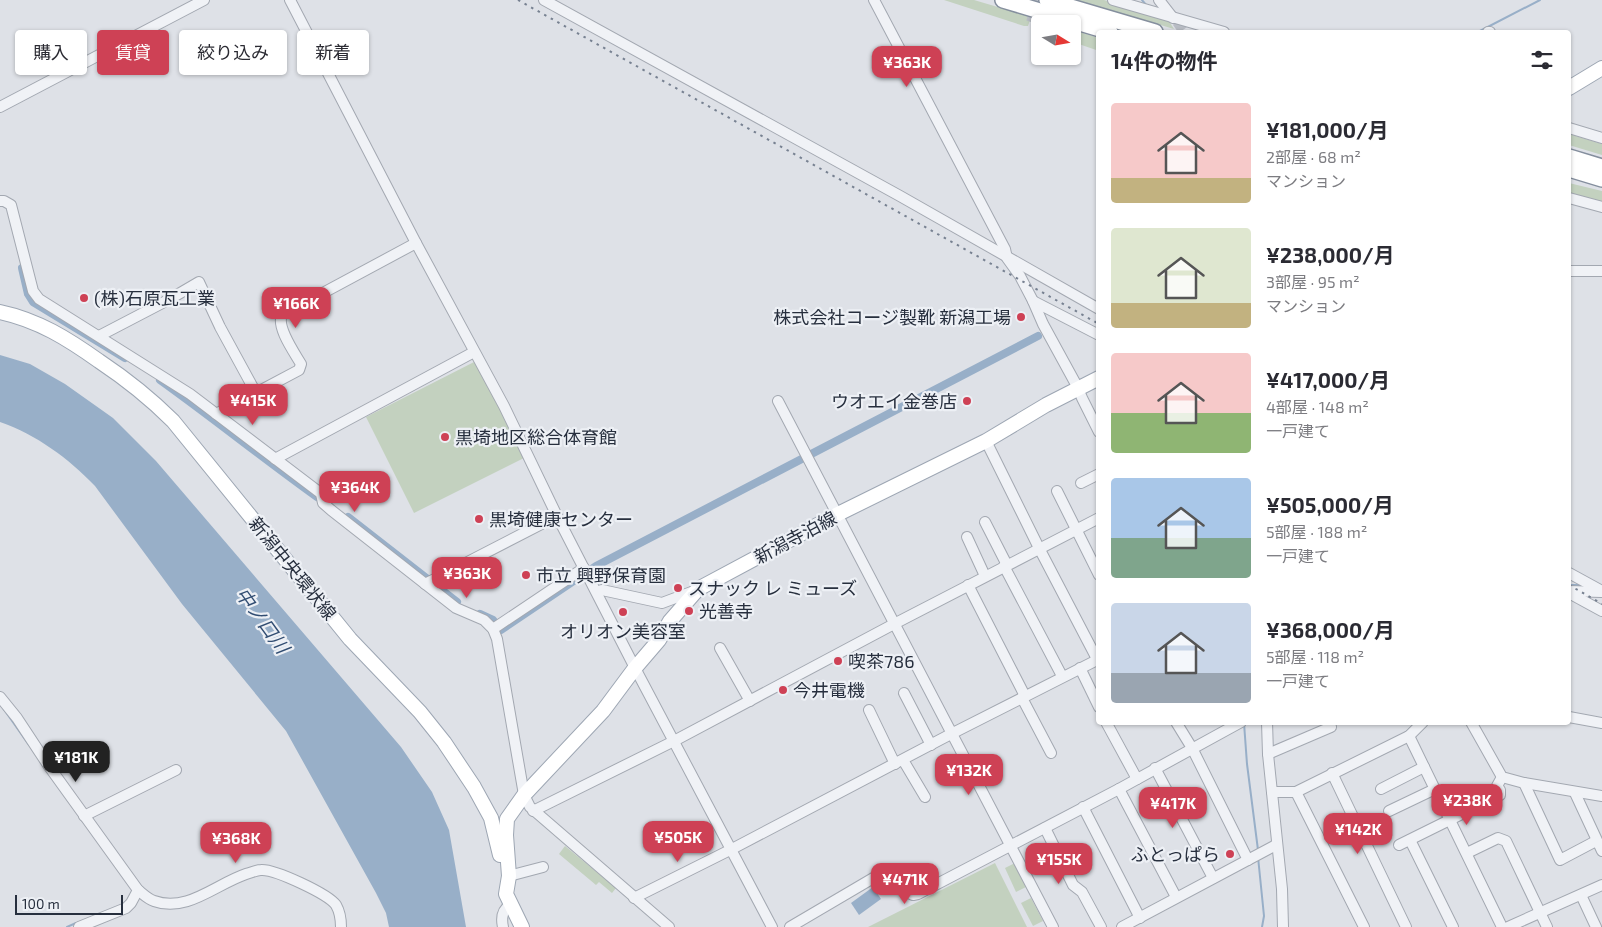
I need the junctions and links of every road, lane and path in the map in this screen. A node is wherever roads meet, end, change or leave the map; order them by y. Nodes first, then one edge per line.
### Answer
1 (204, 0) edge
2 (290, 0) edge
3 (544, 0) edge
4 (874, 0) edge
5 (1003, 0) edge
6 (1047, 0) edge
7 (1113, 0) edge
8 (1159, 0) edge
9 (1174, 19) junction
10 (1103, 30) edge
11 (1148, 30) edge
12 (1216, 30) edge
13 (1602, 68) edge
14 (1571, 87) edge
15 (0, 107) edge
16 (1571, 129) edge
17 (1602, 138) edge
18 (1571, 158) edge
19 (1602, 167) edge
20 (1571, 171) edge
21 (1602, 180) edge
22 (1571, 199) edge
23 (0, 201) edge
24 (1602, 207) edge
25 (416, 243) junction
26 (1007, 258) junction
27 (1571, 270) edge
28 (1602, 271) edge
29 (1033, 300) junction
30 (1096, 307) edge
31 (0, 312) edge
32 (1096, 333) edge
33 (99, 336) junction
34 (474, 352) junction
35 (1096, 379) edge
36 (1078, 388) junction
37 (256, 393) junction
38 (778, 401) dead end
39 (216, 414) junction
40 (1096, 426) edge
41 (986, 441) junction
42 (274, 459) junction
43 (1096, 476) edge
44 (1081, 483) dead end
45 (1057, 491) dead end
46 (838, 514) junction
47 (557, 516) junction
48 (1096, 520) edge
49 (985, 522) dead end
50 (1076, 531) junction
51 (967, 537) dead end
52 (1039, 548) junction
53 (1006, 565) junction
54 (584, 568) junction
55 (1096, 568) edge
56 (1571, 574) edge
57 (985, 576) junction
58 (426, 584) junction
59 (968, 585) junction
60 (698, 589) junction
61 (597, 592) junction
62 (1571, 592) edge
63 (1602, 592) edge
64 (1571, 593) edge
65 (1602, 611) edge
66 (894, 624) junction
67 (493, 629) junction
68 (720, 648) dead end
69 (1096, 655) edge
70 (1096, 660) edge
71 (635, 668) junction
72 (1080, 668) junction
73 (1062, 676) junction
74 (904, 693) dead end
75 (0, 697) edge
76 (1023, 697) junction
77 (750, 701) junction
78 (1096, 701) edge
79 (869, 710) dead end
80 (1571, 717) edge
81 (1602, 723) edge
82 (1108, 725) edge
83 (1178, 725) edge
84 (1267, 725) edge
85 (1420, 725) edge
86 (1473, 725) edge
87 (1224, 726) edge
88 (1331, 727) dead end
89 (951, 734) junction
90 (1409, 736) junction
91 (674, 741) junction
92 (931, 745) junction
93 (1192, 748) junction
94 (1051, 753) dead end
95 (1268, 754) junction
96 (899, 762) junction
97 (1424, 767) junction
98 (1155, 768) junction
99 (176, 770) dead end
100 (1332, 773) junction
101 (1502, 777) junction
102 (1136, 779) junction
103 (1524, 784) junction
104 (1119, 789) junction
105 (1381, 789) dead end
106 (1434, 789) junction
107 (1272, 792) junction
108 (1296, 792) junction
109 (1575, 793) junction
110 (524, 795) junction
111 (1602, 796) edge
112 (925, 797) dead end
113 (1083, 807) junction
114 (534, 811) junction
115 (1389, 811) dead end
116 (84, 816) junction
117 (1449, 819) junction
118 (1045, 828) junction
119 (1410, 840) junction
120 (1596, 841) junction
121 (1276, 845) junction
122 (1399, 845) dead end
123 (1010, 846) junction
124 (732, 849) junction
125 (1602, 851) edge
126 (1466, 853) junction
127 (1248, 860) junction
128 (543, 868) dead end
129 (509, 876) junction
130 (1213, 878) junction
131 (1602, 885) edge
132 (138, 890) junction
133 (1581, 895) junction
134 (1176, 897) junction
135 (634, 898) junction
136 (508, 899) junction
137 (1541, 913) junction
138 (1140, 918) junction
139 (79, 927) edge
140 (341, 927) edge
141 (503, 927) edge
142 (522, 927) edge
143 (669, 927) edge
144 (772, 927) edge
145 (790, 927) edge
146 (1052, 927) edge
147 (1101, 927) edge
148 (1122, 927) edge
149 (1283, 927) edge
150 (1364, 927) edge
151 (1406, 927) edge
152 (1453, 927) edge
153 (1502, 927) edge
154 (1508, 927) edge
155 (1548, 927) edge
156 (1596, 927) edge

1 - 15 street
2 - 25 street
3 - 26 street
4 - 26 street
5 - 10 highway
6 - 11 highway
7 - 9 street
8 - 9 street
9 - 12 street
13 - 14 main road
16 - 17 street
18 - 19 highway
20 - 21 highway
22 - 24 street
23 - 33 street
25 - 34 street
25 - 37 street
26 - 29 street
26 - 30 street
27 - 28 street
29 - 32 street
29 - 36 street
31 - 136 main road, 新潟中央環状線
33 - 37 street
33 - 39 street
34 - 42 street
34 - 47 street
35 - 36 main road, 新潟寺泊線
36 - 40 street
36 - 41 main road, 新潟寺泊線
37 - 39 street
38 - 46 street
39 - 42 street
41 - 46 main road, 新潟寺泊線
41 - 52 street
42 - 58 street
43 - 44 street
45 - 50 street
46 - 60 main road, 新潟寺泊線
46 - 66 street
47 - 54 street
47 - 58 street
48 - 50 street
49 - 53 street
50 - 52 street
50 - 55 street
51 - 57 street
52 - 53 street
52 - 69 street
53 - 57 street
53 - 73 street
54 - 61 street
54 - 67 street
56 - 63 street
57 - 59 street
58 - 67 street
59 - 66 street
59 - 76 street
60 - 61 street
60 - 71 main road, 新潟寺泊線
61 - 71 street
62 - 63 street
64 - 65 street
66 - 77 street
66 - 89 street
67 - 110 street
68 - 77 street
70 - 72 street
71 - 91 street
71 - 110 main road, 新潟寺泊線
72 - 73 street
72 - 78 street
73 - 76 street
74 - 92 street
75 - 116 street
76 - 89 street
76 - 94 street
77 - 91 street
79 - 96 street
80 - 81 street
82 - 102 street
83 - 93 street
84 - 95 street
85 - 90 street
86 - 101 street
87 - 93 street
88 - 95 street
89 - 92 street
89 - 123 street
90 - 97 street
90 - 100 street
91 - 114 street
91 - 124 street
92 - 96 street
93 - 98 street
93 - 127 street
95 - 107 street
96 - 112 street
96 - 124 street
97 - 105 street
97 - 106 street
98 - 102 street
98 - 130 street
99 - 116 street
100 - 108 street
100 - 151 street
101 - 103 street
101 - 117 street
102 - 104 street
103 - 109 street
103 - 120 street
104 - 113 street
104 - 134 street
106 - 115 street
106 - 117 street
107 - 108 street
107 - 121 street
108 - 150 street
109 - 111 street
109 - 120 street
110 - 114 street
110 - 129 main road, 新潟寺泊線
113 - 118 street
113 - 138 street
114 - 135 street
116 - 132 street
117 - 119 street
117 - 126 street
118 - 123 street
118 - 147 street
119 - 122 street
119 - 152 street
120 - 125 street
121 - 127 street
121 - 149 street
123 - 145 street
123 - 146 street
124 - 135 street
124 - 144 street
126 - 137 street
126 - 153 street
127 - 130 street
128 - 129 street
129 - 136 main road, 新潟寺泊線
130 - 134 street
131 - 133 street
132 - 139 street
132 - 140 street
133 - 137 street
133 - 156 street
134 - 138 street
135 - 143 street
136 - 141 street
136 - 142 main road
137 - 154 street
137 - 155 street
138 - 148 street

